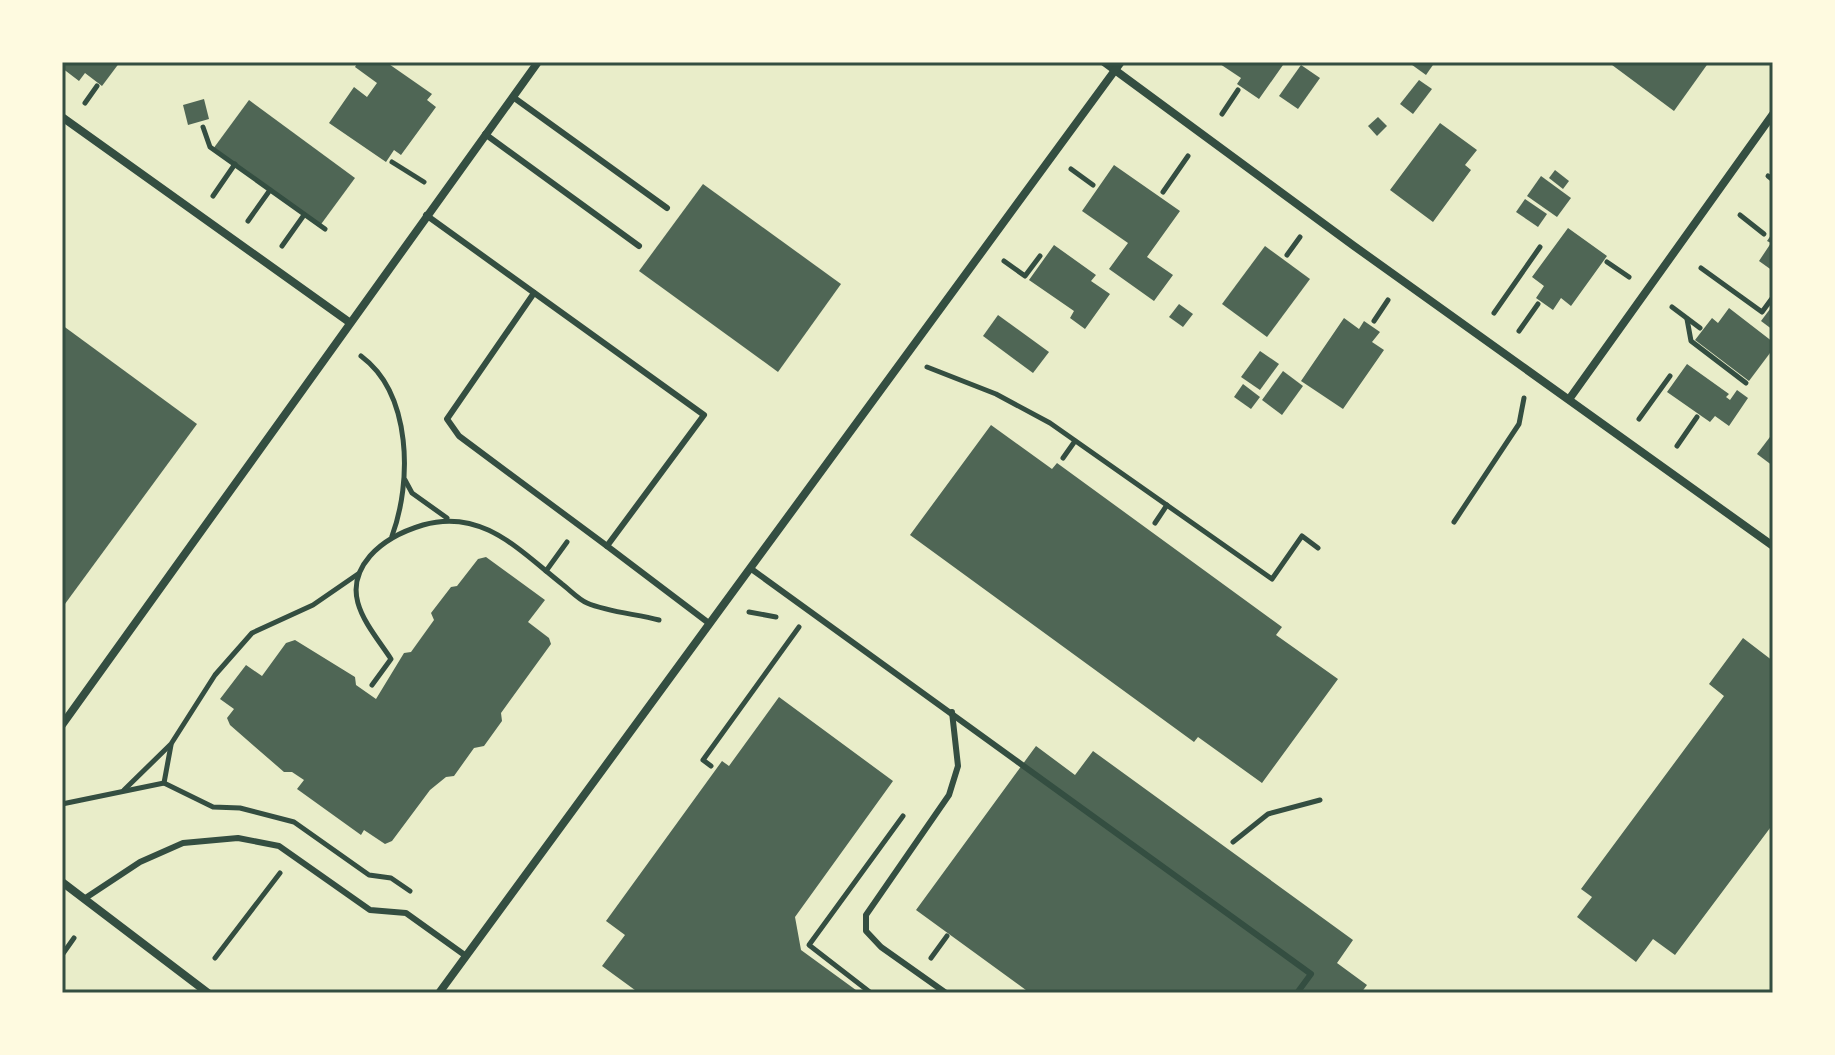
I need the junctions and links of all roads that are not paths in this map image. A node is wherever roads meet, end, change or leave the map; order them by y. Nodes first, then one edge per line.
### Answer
1 (538, 62) edge
2 (1104, 62) edge
3 (1118, 66) edge
4 (513, 97) junction
5 (1773, 114) edge
6 (62, 117) edge
7 (485, 134) junction
8 (667, 208) dead end
9 (426, 215) junction
10 (639, 246) dead end
11 (534, 293) junction
12 (349, 322) junction
13 (1570, 398) junction
14 (607, 546) junction
15 (1773, 546) edge
16 (750, 568) junction
17 (710, 624) junction
18 (952, 712) junction
19 (62, 725) edge
20 (62, 882) edge
21 (84, 899) junction
22 (466, 956) junction
23 (208, 993) edge
24 (439, 993) edge
25 (946, 993) edge
26 (1297, 993) edge

1 - 4 street
2 - 3 street
3 - 13 street
3 - 16 street
4 - 7 street
4 - 8 lane
5 - 13 street
6 - 12 street
7 - 9 street
7 - 10 lane
9 - 11 lane
9 - 12 street
11 - 14 lane
11 - 14 lane
12 - 19 street
13 - 15 street
14 - 17 lane
16 - 17 street
16 - 18 lane
17 - 22 street
18 - 25 lane
18 - 26 lane
20 - 21 street
21 - 22 lane
21 - 23 street
22 - 24 street

